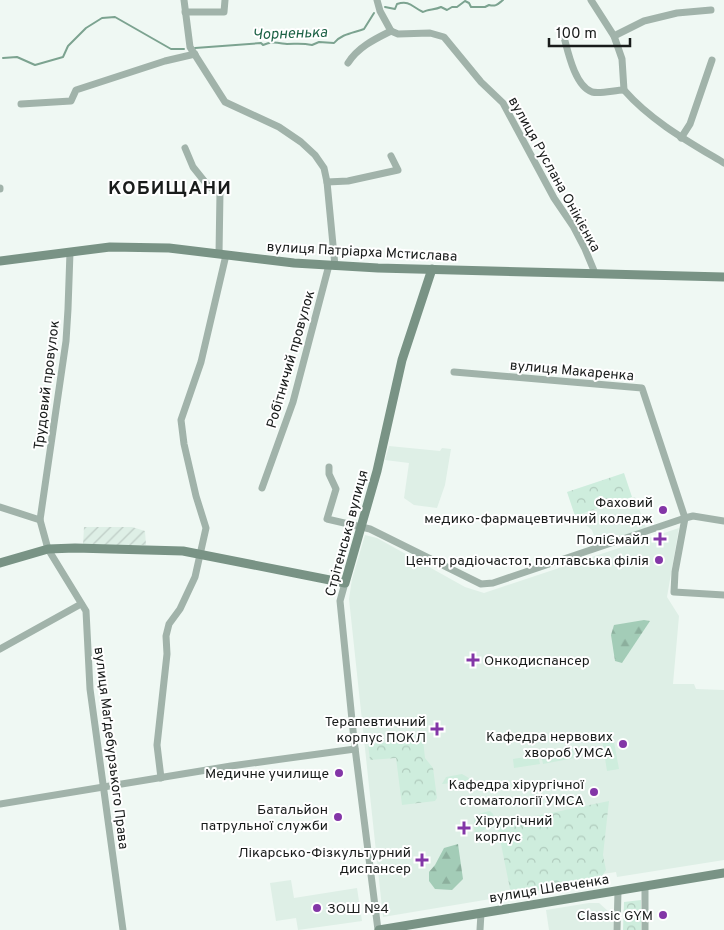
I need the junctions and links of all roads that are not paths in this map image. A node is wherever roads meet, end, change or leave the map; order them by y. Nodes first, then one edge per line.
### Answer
1 (184, 0) edge
2 (225, 0) edge
3 (376, 0) edge
4 (591, 0) edge
5 (712, 10) dead end
6 (185, 12) junction
7 (391, 31) junction
8 (614, 36) junction
9 (564, 37) dead end
10 (195, 54) junction
11 (712, 60) dead end
12 (348, 63) dead end
13 (624, 90) junction
14 (21, 104) dead end
15 (681, 138) junction
16 (185, 148) dead end
17 (391, 156) dead end
18 (724, 164) edge
19 (327, 182) junction
20 (70, 252) junction
21 (223, 254) junction
22 (0, 261) edge
23 (332, 265) junction
24 (432, 269) junction
25 (595, 273) junction
26 (724, 276) edge
27 (454, 372) dead end
28 (329, 467) dead end
29 (262, 488) dead end
30 (0, 507) edge
31 (685, 518) junction
32 (40, 520) junction
33 (724, 522) edge
34 (361, 527) junction
35 (48, 549) junction
36 (200, 555) junction
37 (0, 563) edge
38 (345, 583) junction
39 (724, 595) edge
40 (81, 604) junction
41 (0, 649) edge
42 (356, 748) junction
43 (160, 778) junction
44 (104, 788) junction
45 (0, 804) edge
46 (724, 873) edge
47 (645, 886) junction
48 (618, 891) junction
49 (481, 913) junction
50 (123, 930) edge
51 (379, 930) edge
52 (480, 930) edge
53 (617, 930) edge
54 (645, 930) edge

1 - 6 street, Робітничий провулок
2 - 6 street
3 - 7 street
4 - 8 street
5 - 8 street
6 - 10 street, Робітничий провулок
7 - 12 street
7 - 25 street, вулиця Руслана Онікієнка
8 - 13 street
9 - 13 street
10 - 14 street
10 - 19 street, Робітничий провулок
11 - 15 street
13 - 15 street
15 - 18 street
16 - 21 street
17 - 19 street
19 - 23 street, Робітничий провулок
20 - 21 main road, вулиця Патріарха Мстислава
20 - 22 main road, вулиця Патріарха Мстислава
20 - 32 street, Трудовий провулок
21 - 23 main road, вулиця Патріарха Мстислава
21 - 36 street
23 - 24 main road, вулиця Патріарха Мстислава
23 - 29 street, Робітничий провулок
24 - 25 main road, вулиця Патріарха Мстислава
24 - 34 main road, Стрітенська вулиця
25 - 26 main road, вулиця Патріарха Мстислава
27 - 31 street, вулиця Макаренка
28 - 34 street
30 - 32 street
31 - 33 street
31 - 34 street
31 - 39 street
32 - 35 street, вулиця Маґдебурзького Права
34 - 38 main road, Стрітенська вулиця
35 - 36 main road
35 - 37 main road
35 - 40 street, вулиця Маґдебурзького Права
36 - 38 main road
36 - 43 street
38 - 42 street, Стрітенська вулиця
40 - 41 street
40 - 44 street, вулиця Маґдебурзького Права
42 - 43 street
42 - 51 street, Стрітенська вулиця
43 - 44 street
44 - 45 street
44 - 50 street, вулиця Маґдебурзького Права
46 - 47 main road, вулиця Шевченка
47 - 48 main road, вулиця Шевченка
47 - 54 street
48 - 49 main road, вулиця Шевченка
48 - 53 street
49 - 51 main road, вулиця Шевченка
49 - 52 street

